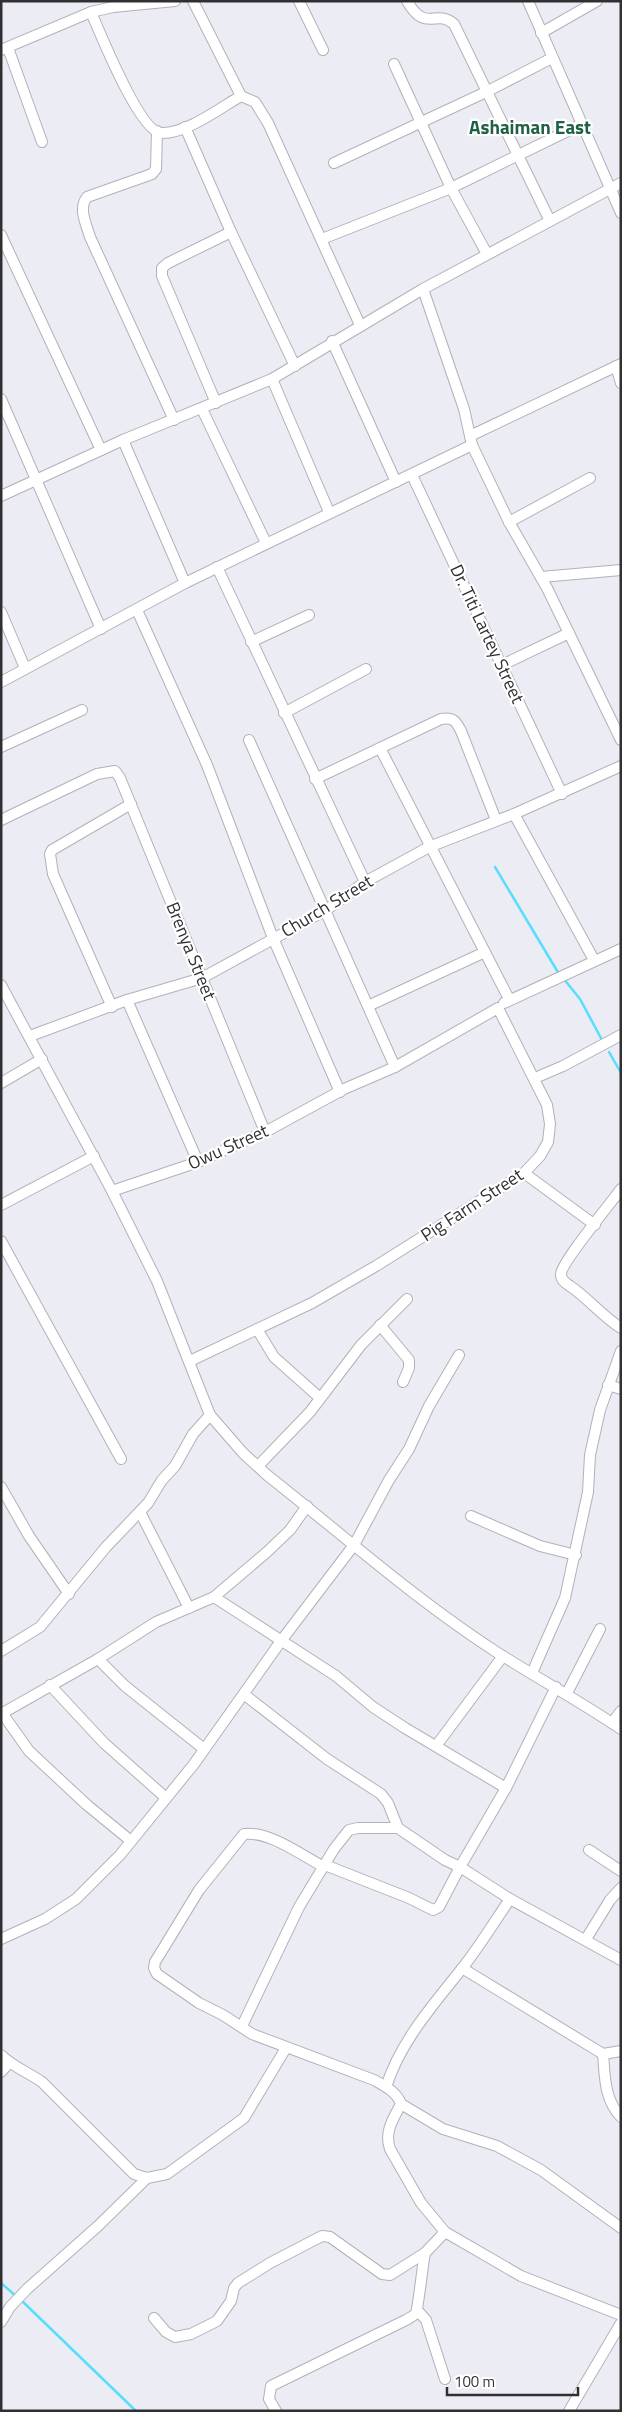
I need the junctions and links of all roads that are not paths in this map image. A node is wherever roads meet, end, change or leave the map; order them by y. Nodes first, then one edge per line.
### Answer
1 (175, 1) edge
2 (193, 1) edge
3 (298, 1) edge
4 (407, 1) edge
5 (528, 1) edge
6 (597, 1) edge
7 (91, 12) junction
8 (541, 33) junction
9 (4, 49) edge
10 (323, 50) dead end
11 (552, 58) junction
12 (394, 64) dead end
13 (486, 92) junction
14 (241, 96) junction
15 (421, 121) junction
16 (582, 124) junction
17 (185, 127) junction
18 (157, 131) junction
19 (42, 142) dead end
20 (518, 156) junction
21 (334, 164) dead end
22 (621, 183) edge
23 (452, 188) junction
24 (610, 188) junction
25 (621, 212) edge
26 (550, 221) junction
27 (231, 232) junction
28 (1, 235) edge
29 (322, 239) junction
30 (487, 254) junction
31 (423, 289) junction
32 (360, 325) junction
33 (332, 342) junction
34 (618, 365) edge
35 (295, 366) junction
36 (272, 379) junction
37 (621, 383) edge
38 (1, 399) edge
39 (216, 403) junction
40 (202, 409) junction
41 (174, 420) junction
42 (123, 440) junction
43 (471, 440) junction
44 (102, 450) junction
45 (412, 475) junction
46 (590, 478) dead end
47 (36, 481) junction
48 (396, 482) junction
49 (1, 496) edge
50 (329, 512) junction
51 (509, 522) junction
52 (266, 544) junction
53 (217, 567) junction
54 (621, 570) edge
55 (541, 577) junction
56 (185, 583) junction
57 (137, 610) junction
58 (1, 612) edge
59 (309, 614) dead end
60 (101, 629) junction
61 (569, 633) junction
62 (251, 642) junction
63 (502, 665) junction
64 (25, 668) junction
65 (366, 670) dead end
66 (1, 682) edge
67 (82, 710) dead end
68 (284, 713) junction
69 (249, 740) dead end
70 (621, 740) edge
71 (1, 747) edge
72 (380, 748) junction
73 (621, 766) edge
74 (315, 779) junction
75 (562, 794) junction
76 (131, 804) junction
77 (514, 814) junction
78 (1, 820) edge
79 (496, 820) junction
80 (429, 847) junction
81 (365, 882) junction
82 (326, 910) junction
83 (273, 938) junction
84 (621, 949) edge
85 (485, 952) junction
86 (594, 960) junction
87 (202, 978) junction
88 (1, 985) edge
89 (509, 999) junction
90 (127, 1000) junction
91 (368, 1006) junction
92 (112, 1007) junction
93 (498, 1008) junction
94 (621, 1035) edge
95 (30, 1036) junction
96 (42, 1059) junction
97 (395, 1067) junction
98 (535, 1078) junction
99 (1, 1083) edge
100 (340, 1092) junction
101 (265, 1132) junction
102 (94, 1156) junction
103 (198, 1162) junction
104 (524, 1173) junction
105 (621, 1189) edge
106 (112, 1191) junction
107 (1, 1205) edge
108 (595, 1225) junction
109 (1, 1241) edge
110 (408, 1299) dead end
111 (380, 1325) junction
112 (621, 1328) edge
113 (257, 1329) junction
114 (621, 1351) edge
115 (460, 1355) dead end
116 (190, 1360) junction
117 (403, 1382) dead end
118 (608, 1384) junction
119 (621, 1389) edge
120 (320, 1398) junction
121 (210, 1416) junction
122 (120, 1459) dead end
123 (258, 1466) junction
124 (3, 1493) edge
125 (307, 1506) junction
126 (140, 1512) junction
127 (471, 1516) dead end
128 (354, 1545) junction
129 (576, 1554) junction
130 (69, 1594) junction
131 (214, 1597) junction
132 (189, 1608) junction
133 (600, 1629) dead end
134 (281, 1641) junction
135 (1, 1651) edge
136 (503, 1656) junction
137 (98, 1659) junction
138 (532, 1672) junction
139 (50, 1685) junction
140 (556, 1687) junction
141 (567, 1693) junction
142 (245, 1695) junction
143 (621, 1711) edge
144 (2, 1714) edge
145 (616, 1726) edge
146 (436, 1746) junction
147 (204, 1749) junction
148 (506, 1788) junction
149 (165, 1798) junction
150 (398, 1828) junction
151 (131, 1841) junction
152 (589, 1850) dead end
153 (324, 1866) junction
154 (460, 1867) junction
155 (621, 1871) edge
156 (621, 1888) edge
157 (510, 1899) junction
158 (1, 1939) edge
159 (586, 1939) junction
160 (621, 1960) edge
161 (462, 1968) junction
162 (242, 2026) junction
163 (286, 2048) junction
164 (621, 2051) edge
165 (1, 2054) edge
166 (603, 2054) junction
167 (10, 2063) junction
168 (1, 2072) edge
169 (386, 2087) junction
170 (401, 2104) junction
171 (621, 2116) edge
172 (147, 2178) junction
173 (621, 2228) edge
174 (445, 2232) junction
175 (425, 2253) junction
176 (417, 2310) junction
177 (5, 2313) edge
178 (620, 2316) edge
179 (154, 2318) dead end
180 (445, 2379) dead end
181 (276, 2411) edge
182 (569, 2411) edge

1 - 7 street
2 - 14 street
3 - 10 street
4 - 13 street
5 - 8 street
6 - 8 street
7 - 9 street
7 - 18 street
8 - 11 street
9 - 19 street
11 - 13 street
11 - 16 street
12 - 15 street
13 - 15 street
13 - 20 street
14 - 17 street
14 - 29 street
15 - 21 street
15 - 23 street
16 - 20 street
16 - 24 street
17 - 18 street
17 - 27 street
18 - 41 street
20 - 23 street
20 - 26 street
22 - 24 street
23 - 29 street
23 - 30 street
24 - 25 street
24 - 26 street
26 - 30 street
27 - 35 street
27 - 39 street
28 - 44 street
29 - 32 street
30 - 31 street
31 - 32 street
31 - 43 street
32 - 33 street
33 - 35 street
33 - 48 street
34 - 37 street
34 - 43 street
35 - 36 street
36 - 39 street
36 - 50 street
38 - 47 street
39 - 40 street
40 - 41 street
40 - 52 street
41 - 42 street
42 - 44 street
42 - 56 street
43 - 45 street
43 - 51 street
44 - 47 street
45 - 48 street
45 - 63 street, Dr. Titi Lartey Street
46 - 51 street
47 - 49 street
47 - 60 street
48 - 50 street
50 - 52 street
51 - 55 street
52 - 53 street
53 - 56 street
53 - 62 street
54 - 55 street
55 - 61 street
56 - 57 street
57 - 60 street
57 - 83 street
58 - 64 street
59 - 62 street
60 - 64 street
61 - 63 street
61 - 70 street
62 - 68 street
63 - 75 street, Dr. Titi Lartey Street
64 - 66 street
65 - 68 street
67 - 71 street
68 - 74 street
69 - 82 street
72 - 74 street
72 - 79 street
72 - 80 street
73 - 75 street, Church Street
74 - 81 street
75 - 77 street, Church Street
76 - 78 street, Brenya Street
76 - 87 street, Brenya Street
76 - 92 street
77 - 79 street, Church Street
77 - 86 street
79 - 80 street, Church Street
80 - 81 street, Church Street
80 - 85 street
81 - 82 street, Church Street
82 - 83 street, Church Street
82 - 91 street
83 - 87 street, Church Street
83 - 100 street
84 - 86 street
85 - 89 street
85 - 91 street
86 - 89 street
87 - 90 street, Church Street
87 - 101 street, Brenya Street
88 - 95 street
89 - 93 street
90 - 92 street, Church Street
90 - 103 street
91 - 97 street
92 - 95 street, Church Street
93 - 97 street
93 - 98 street, Pig Farm Street
94 - 98 street
95 - 96 street
96 - 99 street
96 - 102 street
97 - 100 street
98 - 104 street, Pig Farm Street
100 - 101 street, Owu Street
101 - 103 street, Owu Street
102 - 106 street
102 - 107 street
103 - 106 street, Owu Street
104 - 108 street
104 - 113 street, Pig Farm Street
105 - 108 street
106 - 116 street
108 - 112 street
109 - 122 street
110 - 111 street
111 - 117 street
111 - 120 street
113 - 116 street, Pig Farm Street
113 - 120 street
114 - 118 street
115 - 128 street
116 - 121 street
118 - 119 street
118 - 129 street
120 - 123 street
121 - 123 street
121 - 126 street
123 - 125 street
124 - 130 street
125 - 128 street
125 - 131 street
126 - 130 street
126 - 132 street
127 - 129 street
128 - 134 street
128 - 136 street
129 - 138 street
130 - 135 street
131 - 132 street
131 - 134 street
132 - 137 street
133 - 141 street
134 - 142 street
134 - 146 street
136 - 138 street
136 - 146 street
137 - 139 street
137 - 147 street
138 - 140 street
139 - 144 street
139 - 149 street
140 - 141 street
140 - 148 street
141 - 145 street
142 - 147 street
142 - 150 street
143 - 145 street
144 - 151 street
146 - 148 street
147 - 149 street
148 - 154 street
149 - 151 street
150 - 153 street
150 - 154 street
151 - 158 street
152 - 155 street
153 - 154 street
153 - 162 street
153 - 162 street
154 - 157 street
156 - 159 street
157 - 159 street
157 - 161 street
159 - 160 street
161 - 166 street
161 - 169 street
162 - 163 street
163 - 169 street
163 - 172 street
164 - 166 street
165 - 167 street
166 - 171 street
167 - 168 street
167 - 172 street
169 - 170 street
170 - 173 street
170 - 174 street
172 - 177 street
174 - 175 street
174 - 178 street
175 - 176 street
175 - 179 street
176 - 180 street
176 - 181 street
178 - 182 street

